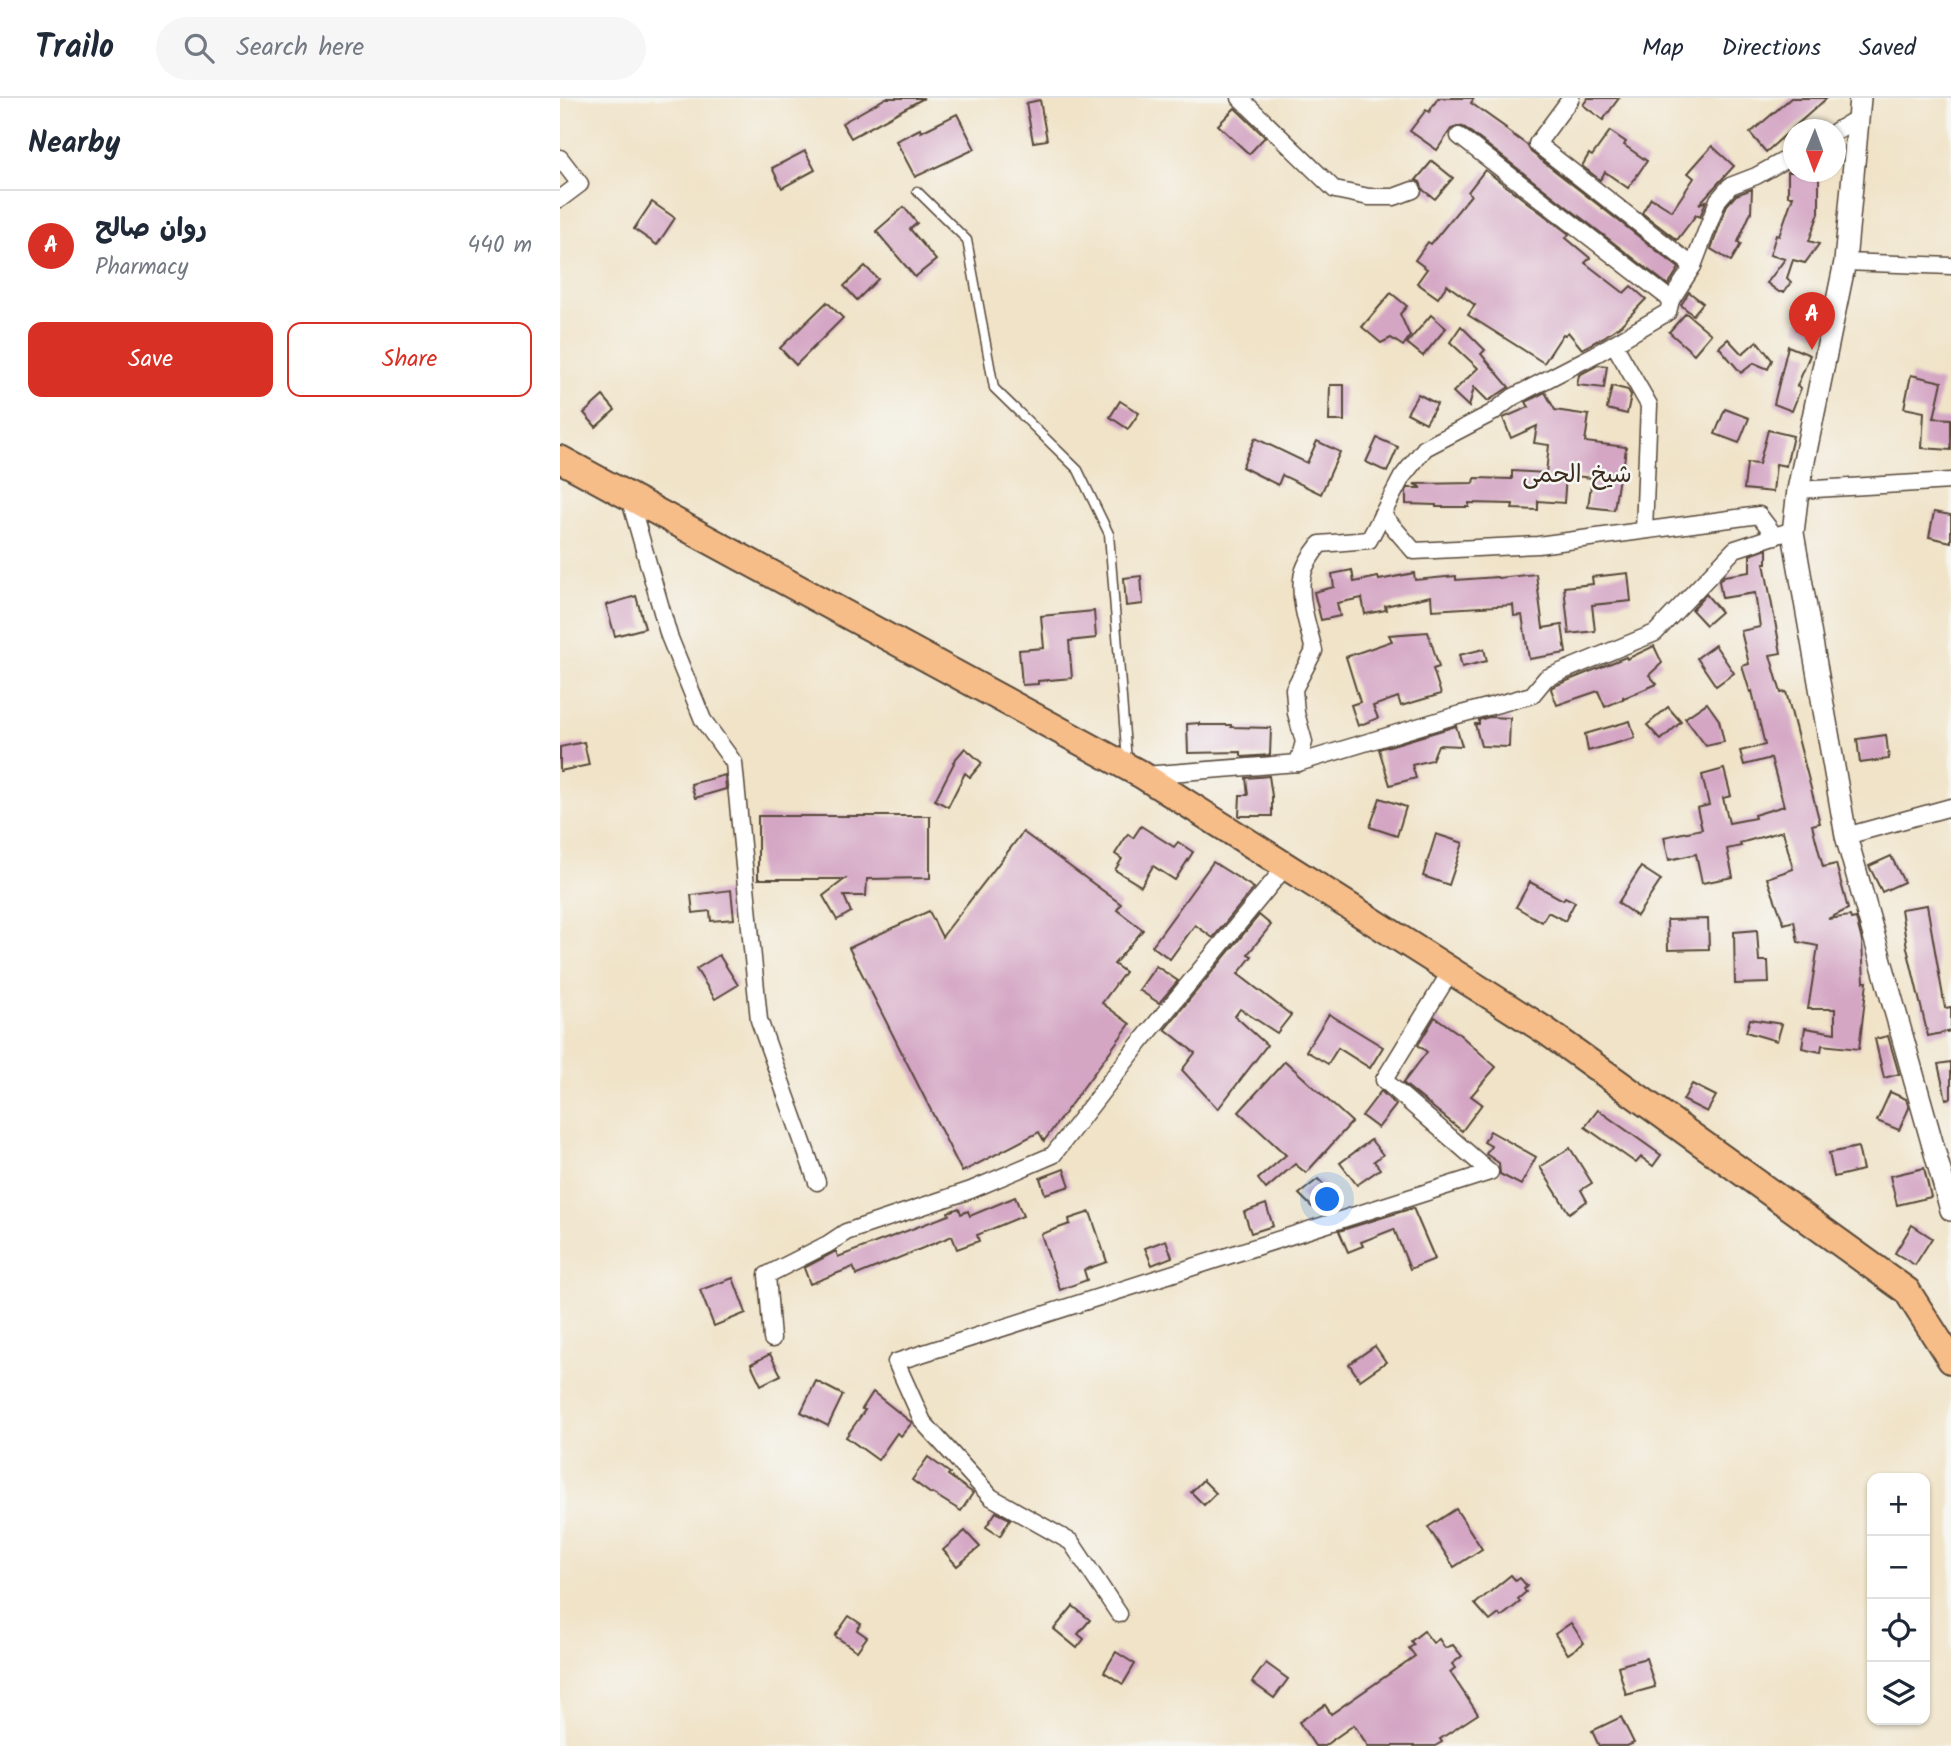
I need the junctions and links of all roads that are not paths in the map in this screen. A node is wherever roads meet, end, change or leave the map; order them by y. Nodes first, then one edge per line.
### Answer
1 (1240, 98) edge
2 (1571, 98) edge
3 (1859, 108) edge
4 (1846, 121) edge
5 (1460, 136) dead end
6 (560, 158) edge
7 (1783, 161) edge
8 (1413, 190) dead end
9 (917, 191) dead end
10 (560, 199) edge
11 (1845, 262) junction
12 (1693, 266) junction
13 (1951, 266) edge
14 (1671, 300) junction
15 (1614, 344) junction
16 (560, 459) edge
17 (1951, 481) edge
18 (1798, 490) junction
19 (629, 497) junction
20 (1382, 514) junction
21 (1644, 530) junction
22 (1784, 533) junction
23 (1298, 763) junction
24 (1135, 771) junction
25 (1951, 807) edge
26 (1846, 836) junction
27 (1286, 866) junction
28 (1451, 971) junction
29 (817, 1182) dead end
30 (1951, 1210) edge
31 (772, 1339) dead end
32 (1951, 1360) edge
33 (1119, 1614) dead end

1 - 8 street
2 - 12 street
3 - 4 street
3 - 11 street
5 - 14 street
6 - 10 street
7 - 12 street
9 - 24 lane
11 - 13 street
11 - 18 street
12 - 14 street
14 - 15 street
15 - 20 street
15 - 21 street
16 - 19 main road
17 - 18 street
18 - 22 street
19 - 24 main road
19 - 29 street
20 - 21 street
20 - 23 street
21 - 22 street
22 - 23 street
22 - 26 street
23 - 24 street
24 - 27 main road
25 - 26 street
26 - 30 street
27 - 28 main road
27 - 31 street
28 - 32 main road
28 - 33 street

